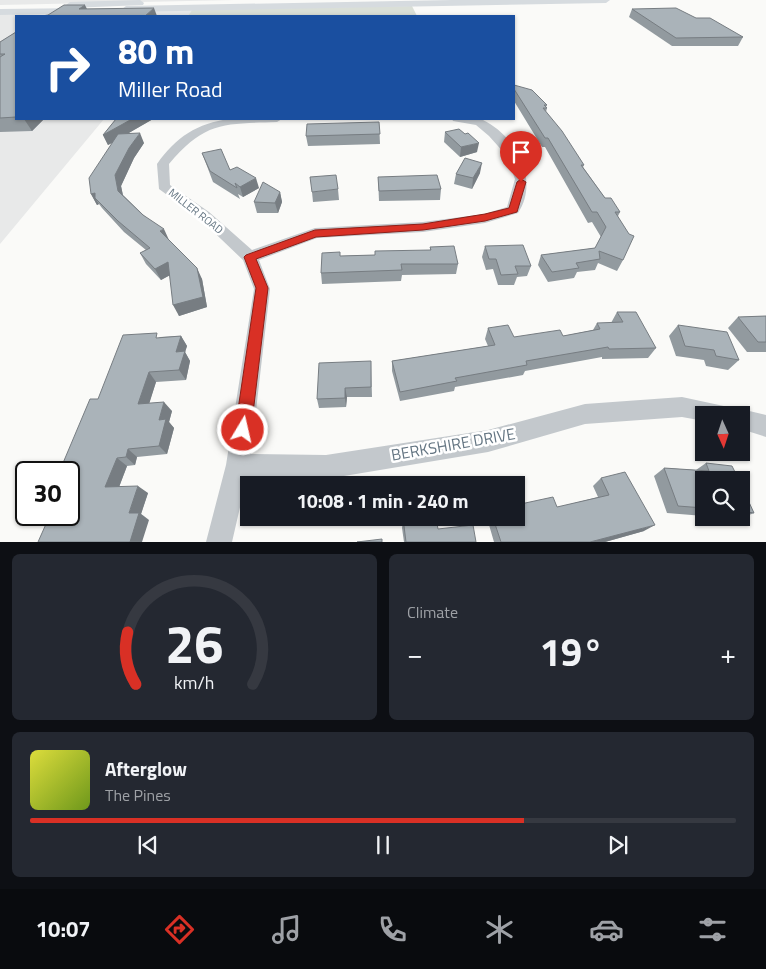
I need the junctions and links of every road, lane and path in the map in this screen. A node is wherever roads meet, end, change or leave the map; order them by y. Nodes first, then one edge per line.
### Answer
1 (487, 0) edge
2 (530, 0) edge
3 (581, 0) edge
4 (606, 0) edge
5 (0, 7) edge
6 (45, 10) junction
7 (0, 12) edge
8 (26, 15) edge
9 (15, 19) edge
10 (258, 120) edge
11 (465, 120) edge
12 (250, 257) junction
13 (695, 409) edge
14 (750, 422) edge
15 (766, 426) edge
16 (238, 465) junction
17 (219, 542) edge

1 - 5 main road
2 - 3 main road
3 - 4 main road
3 - 6 main road
6 - 7 main road
6 - 8 main road
7 - 9 main road
10 - 12 street, MILLER ROAD
11 - 12 street
12 - 16 street, MILLER ROAD
13 - 16 street, BERKSHIRE DRIVE
14 - 15 street
16 - 17 street, MILLER ROAD

